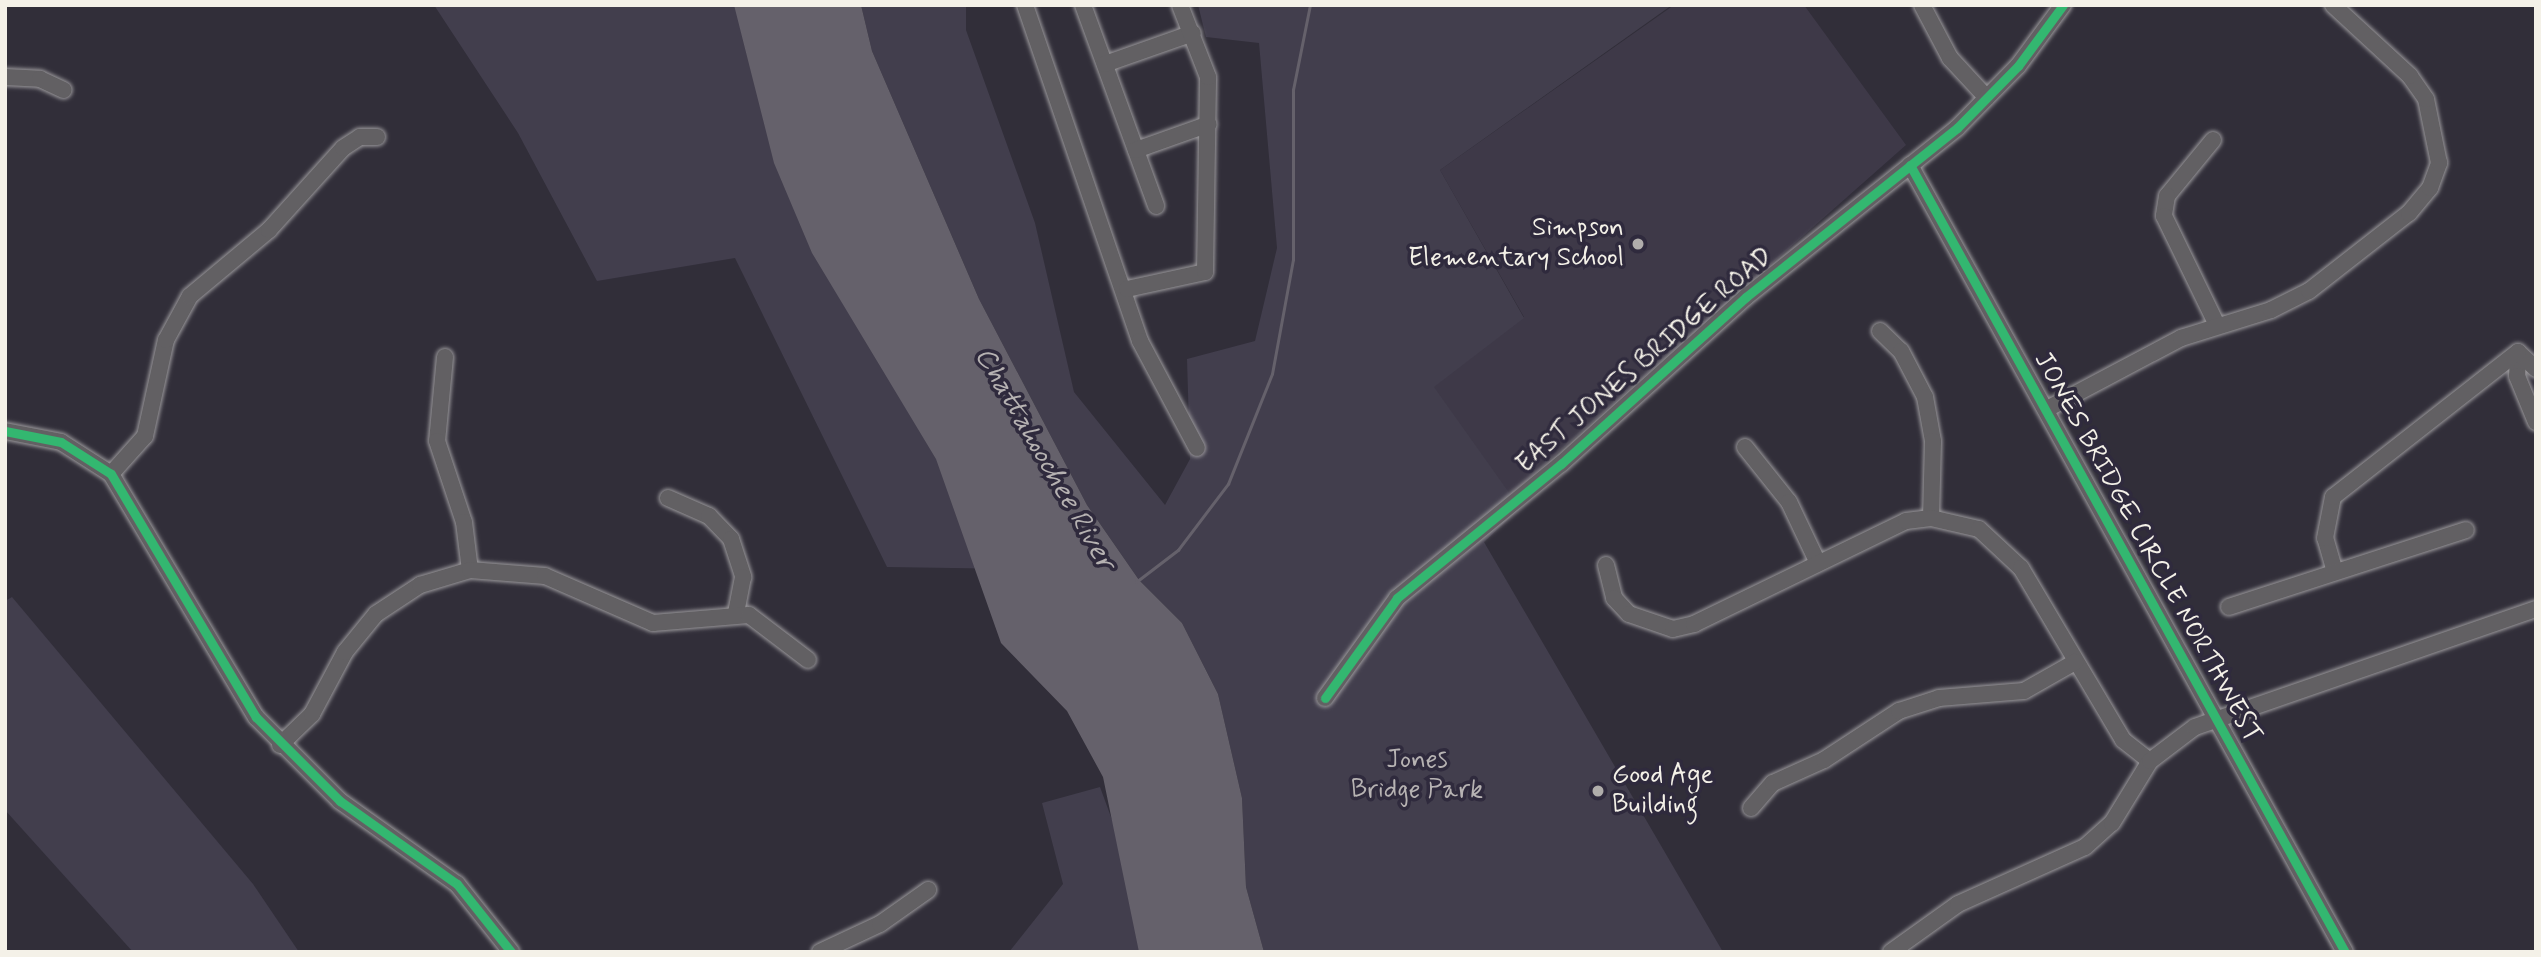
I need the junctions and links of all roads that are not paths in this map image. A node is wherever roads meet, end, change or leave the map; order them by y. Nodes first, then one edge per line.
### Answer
1 (1025, 5) edge
2 (1083, 5) edge
3 (1180, 5) edge
4 (1922, 5) edge
5 (2063, 5) edge
6 (2333, 5) edge
7 (1193, 33) junction
8 (1105, 64) junction
9 (5, 77) edge
10 (64, 90) dead end
11 (1987, 98) junction
12 (1209, 124) junction
13 (377, 137) dead end
14 (2213, 140) dead end
15 (1136, 150) junction
16 (1910, 165) junction
17 (1156, 206) dead end
18 (1127, 289) junction
19 (2216, 323) junction
20 (1880, 331) dead end
21 (2518, 352) junction
22 (444, 357) dead end
23 (2536, 369) edge
24 (2047, 409) junction
25 (2536, 422) edge
26 (5, 430) edge
27 (1745, 447) dead end
28 (1197, 448) dead end
29 (111, 474) junction
30 (668, 498) dead end
31 (1931, 518) junction
32 (2466, 530) dead end
33 (1817, 561) junction
34 (1606, 565) dead end
35 (470, 570) junction
36 (2335, 572) junction
37 (2229, 607) dead end
38 (2536, 609) edge
39 (736, 614) junction
40 (808, 660) dead end
41 (2075, 662) junction
42 (1325, 698) dead end
43 (2217, 718) junction
44 (281, 745) junction
45 (2150, 761) junction
46 (1751, 808) dead end
47 (929, 890) dead end
48 (511, 952) edge
49 (820, 952) edge
50 (1891, 952) edge
51 (2345, 952) edge

1 - 18 street
2 - 8 street
3 - 7 street
4 - 11 street
5 - 11 street, EAST JONES BRIDGE ROAD
6 - 19 street
7 - 8 street
7 - 12 street
8 - 15 street
9 - 10 street
11 - 16 street, EAST JONES BRIDGE ROAD
12 - 15 street
12 - 18 street
13 - 29 street
14 - 19 street
15 - 17 street
16 - 24 street, JONES BRIDGE CIRCLE NORTHWEST
16 - 42 street, EAST JONES BRIDGE ROAD
18 - 28 street
19 - 24 street
20 - 31 street
21 - 23 street
21 - 25 street
21 - 36 street
22 - 35 street
24 - 43 street, JONES BRIDGE CIRCLE NORTHWEST
26 - 29 street
27 - 33 street
29 - 44 street
30 - 39 street
31 - 33 street
31 - 41 street
32 - 36 street
33 - 34 street
35 - 39 street
35 - 44 street
36 - 37 street
38 - 43 street
39 - 40 street
41 - 45 street
41 - 46 street
43 - 45 street
43 - 51 street, JONES BRIDGE CIRCLE NORTHWEST
44 - 48 street
45 - 50 street
47 - 49 street

